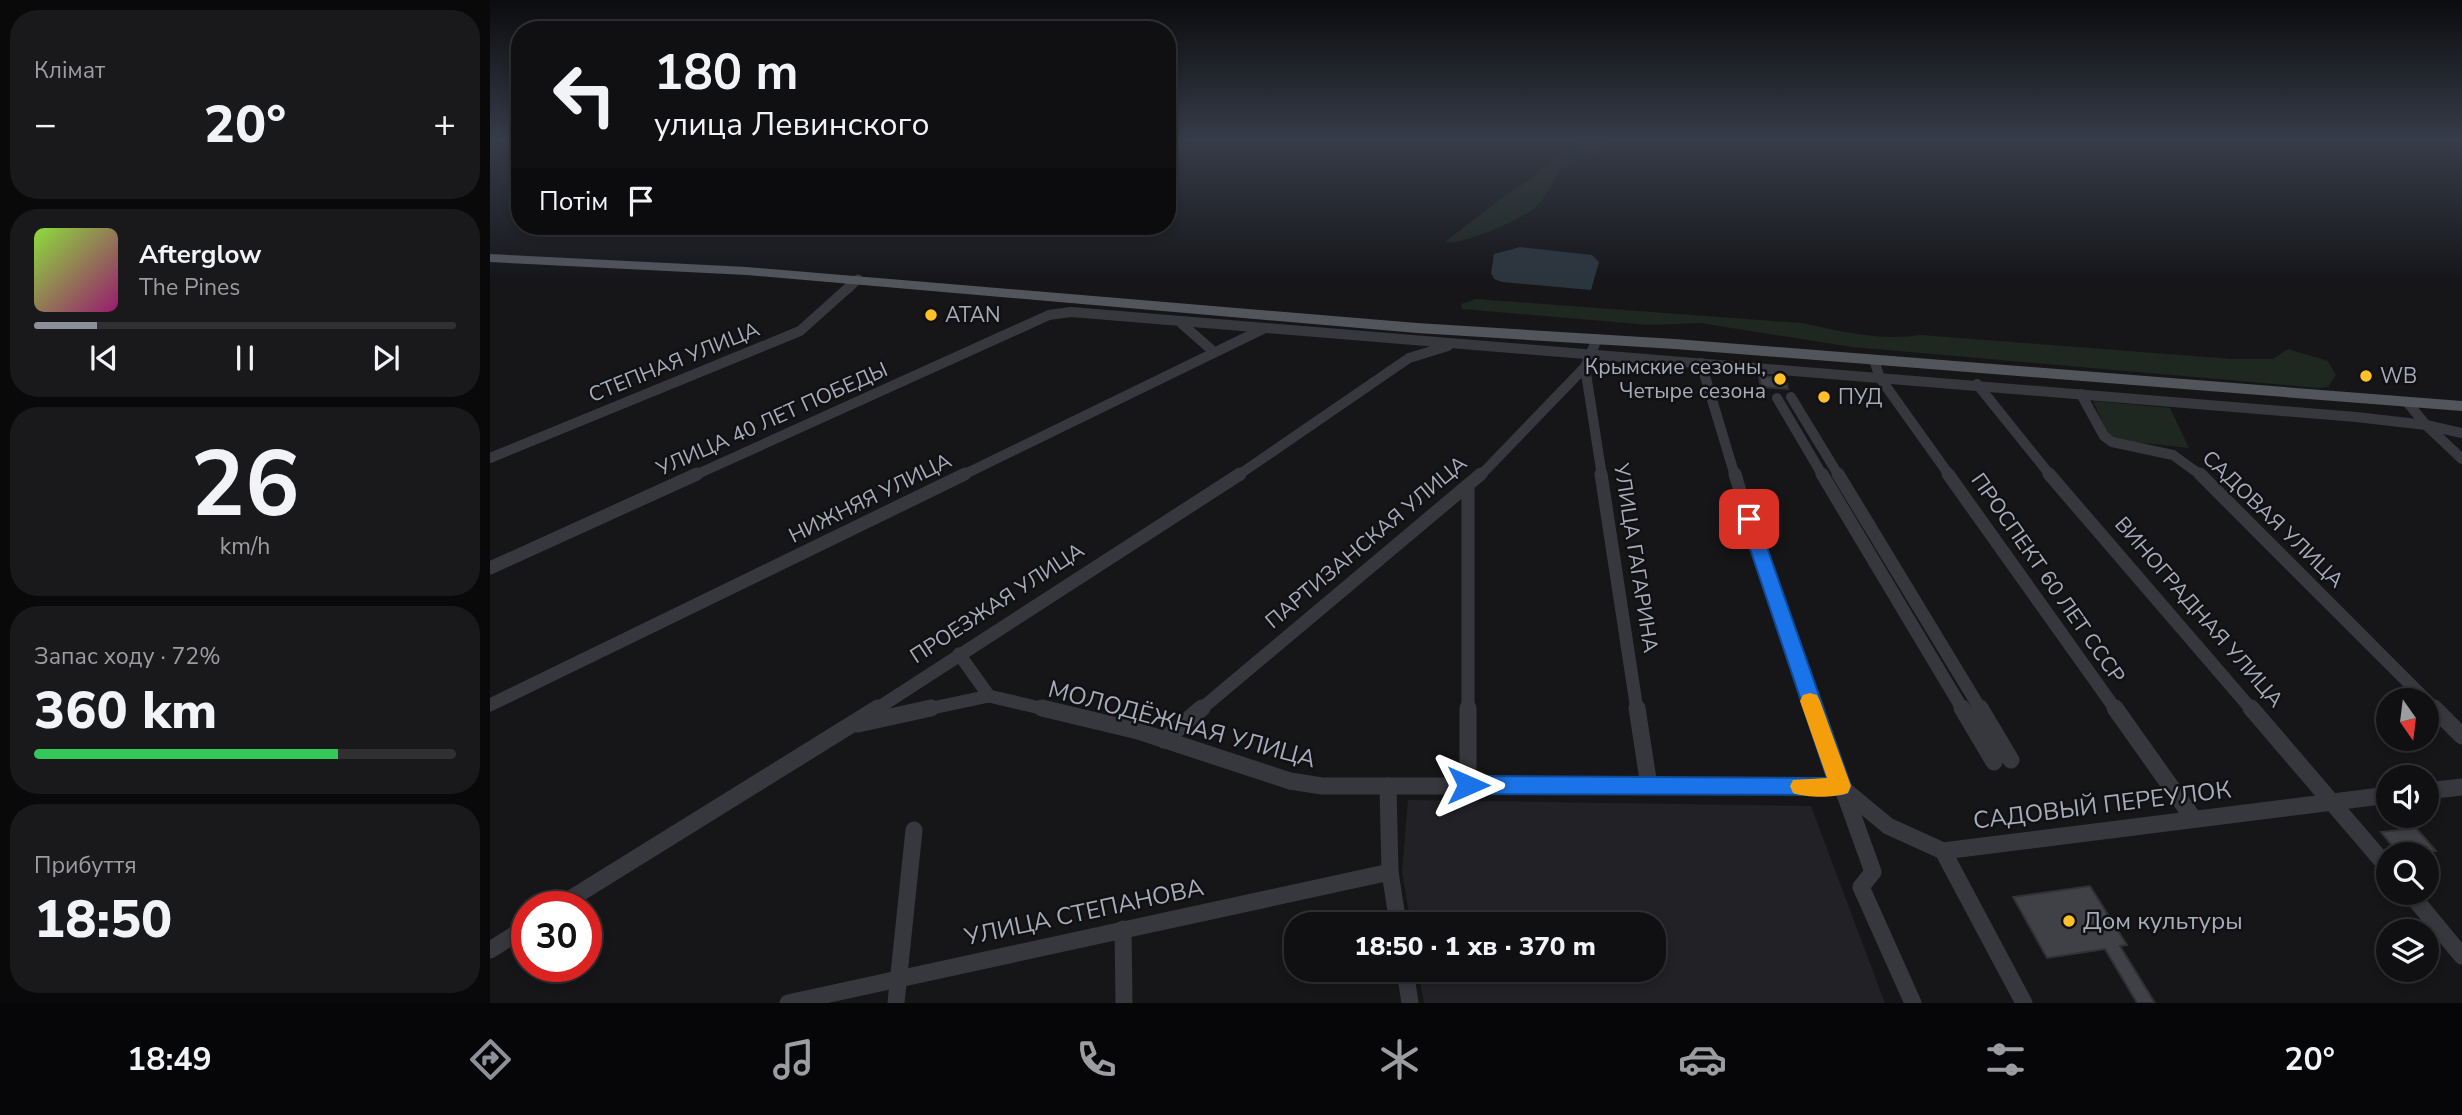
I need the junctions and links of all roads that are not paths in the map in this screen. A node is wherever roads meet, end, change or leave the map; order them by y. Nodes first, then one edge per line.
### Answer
1 (490, 258) edge
2 (858, 279) junction
3 (1082, 298) junction
4 (1071, 313) junction
5 (1178, 323) junction
6 (1267, 327) junction
7 (1597, 339) junction
8 (1459, 343) junction
9 (1214, 352) junction
10 (1587, 360) junction
11 (1874, 360) junction
12 (1701, 363) junction
13 (1880, 378) junction
14 (1977, 384) junction
15 (2081, 394) junction
16 (1784, 397) dead end
17 (2407, 402) junction
18 (2462, 406) edge
19 (1797, 420) junction
20 (2426, 425) junction
21 (2462, 433) edge
22 (490, 458) edge
23 (2462, 458) edge
24 (1468, 488) junction
25 (1850, 495) junction
26 (1835, 496) junction
27 (490, 568) edge
28 (959, 654) junction
29 (2415, 688) edge
30 (989, 696) junction
31 (490, 705) edge
32 (2440, 713) edge
33 (851, 726) junction
34 (2462, 736) edge
35 (1164, 740) junction
36 (2011, 760) dead end
37 (1994, 762) dead end
38 (1468, 785) junction
39 (1388, 786) junction
40 (1649, 786) junction
41 (1840, 786) junction
42 (2462, 787) edge
43 (2439, 790) edge
44 (2376, 796) edge
45 (2331, 800) junction
46 (2193, 818) junction
47 (914, 830) dead end
48 (1943, 851) junction
49 (2376, 854) edge
50 (1390, 872) junction
51 (583, 891) edge
52 (2420, 905) edge
53 (1396, 912) edge
54 (1122, 929) junction
55 (511, 937) edge
56 (490, 950) edge
57 (2462, 956) edge
58 (899, 977) junction
59 (1407, 982) edge
60 (788, 1003) edge
61 (896, 1003) edge
62 (1124, 1003) edge
63 (1410, 1003) edge
64 (1913, 1003) edge
65 (2024, 1003) edge

1 - 2 main road
2 - 3 main road
2 - 22 street, СТЕПНАЯ УЛИЦА
3 - 4 street
3 - 7 main road
4 - 5 street, УЛИЦА 40 ЛЕТ ПОБЕДЫ
4 - 27 street, УЛИЦА 40 ЛЕТ ПОБЕДЫ
5 - 6 street, УЛИЦА 40 ЛЕТ ПОБЕДЫ
5 - 9 street
6 - 8 street, УЛИЦА 40 ЛЕТ ПОБЕДЫ
6 - 9 street, НИЖНЯЯ УЛИЦА
7 - 10 street
7 - 11 main road
8 - 10 street, УЛИЦА 40 ЛЕТ ПОБЕДЫ
8 - 28 street, ПРОЕЗЖАЯ УЛИЦА
9 - 31 street, НИЖНЯЯ УЛИЦА
10 - 12 street, УЛИЦА 40 ЛЕТ ПОБЕДЫ
10 - 24 street, ПАРТИЗАНСКАЯ УЛИЦА
10 - 40 street, УЛИЦА ГАГАРИНА
11 - 13 street, ПРОСПЕКТ 60 ЛЕТ СССР
11 - 17 main road
12 - 13 street, УЛИЦА 40 ЛЕТ ПОБЕДЫ
12 - 41 street
13 - 14 street, УЛИЦА 40 ЛЕТ ПОБЕДЫ
13 - 46 street, ПРОСПЕКТ 60 ЛЕТ СССР
14 - 15 street, УЛИЦА 40 ЛЕТ ПОБЕДЫ
14 - 45 street, ВИНОГРАДНАЯ УЛИЦА
15 - 20 street, УЛИЦА 40 ЛЕТ ПОБЕДЫ
15 - 29 street, САДОВАЯ УЛИЦА
16 - 19 street
17 - 18 main road
17 - 20 street
19 - 25 street
19 - 26 street
20 - 21 street, УЛИЦА 40 ЛЕТ ПОБЕДЫ
20 - 23 street
24 - 35 street, ПАРТИЗАНСКАЯ УЛИЦА
24 - 38 street
25 - 26 street
25 - 36 street
26 - 37 street
28 - 30 street
28 - 33 street, ПРОЕЗЖАЯ УЛИЦА
30 - 33 street, МОЛОДЁЖНАЯ УЛИЦА
30 - 35 street, МОЛОДЁЖНАЯ УЛИЦА
32 - 34 street, САДОВАЯ УЛИЦА
33 - 51 street, ПРОЕЗЖАЯ УЛИЦА
35 - 39 street, МОЛОДЁЖНАЯ УЛИЦА
38 - 39 street, МОЛОДЁЖНАЯ УЛИЦА
38 - 40 street, МОЛОДЁЖНАЯ УЛИЦА
39 - 50 street
40 - 41 street, МОЛОДЁЖНАЯ УЛИЦА
41 - 48 street
41 - 64 street
42 - 43 street
44 - 45 street, САДОВЫЙ ПЕРЕУЛОК
45 - 46 street, САДОВЫЙ ПЕРЕУЛОК
45 - 49 street, ВИНОГРАДНАЯ УЛИЦА
46 - 48 street, САДОВЫЙ ПЕРЕУЛОК
47 - 58 street
48 - 65 street
50 - 53 street
50 - 54 street, УЛИЦА СТЕПАНОВА
52 - 57 street
54 - 58 street, УЛИЦА СТЕПАНОВА
54 - 62 street
55 - 56 street
58 - 60 street, УЛИЦА СТЕПАНОВА
58 - 61 street
59 - 63 street

